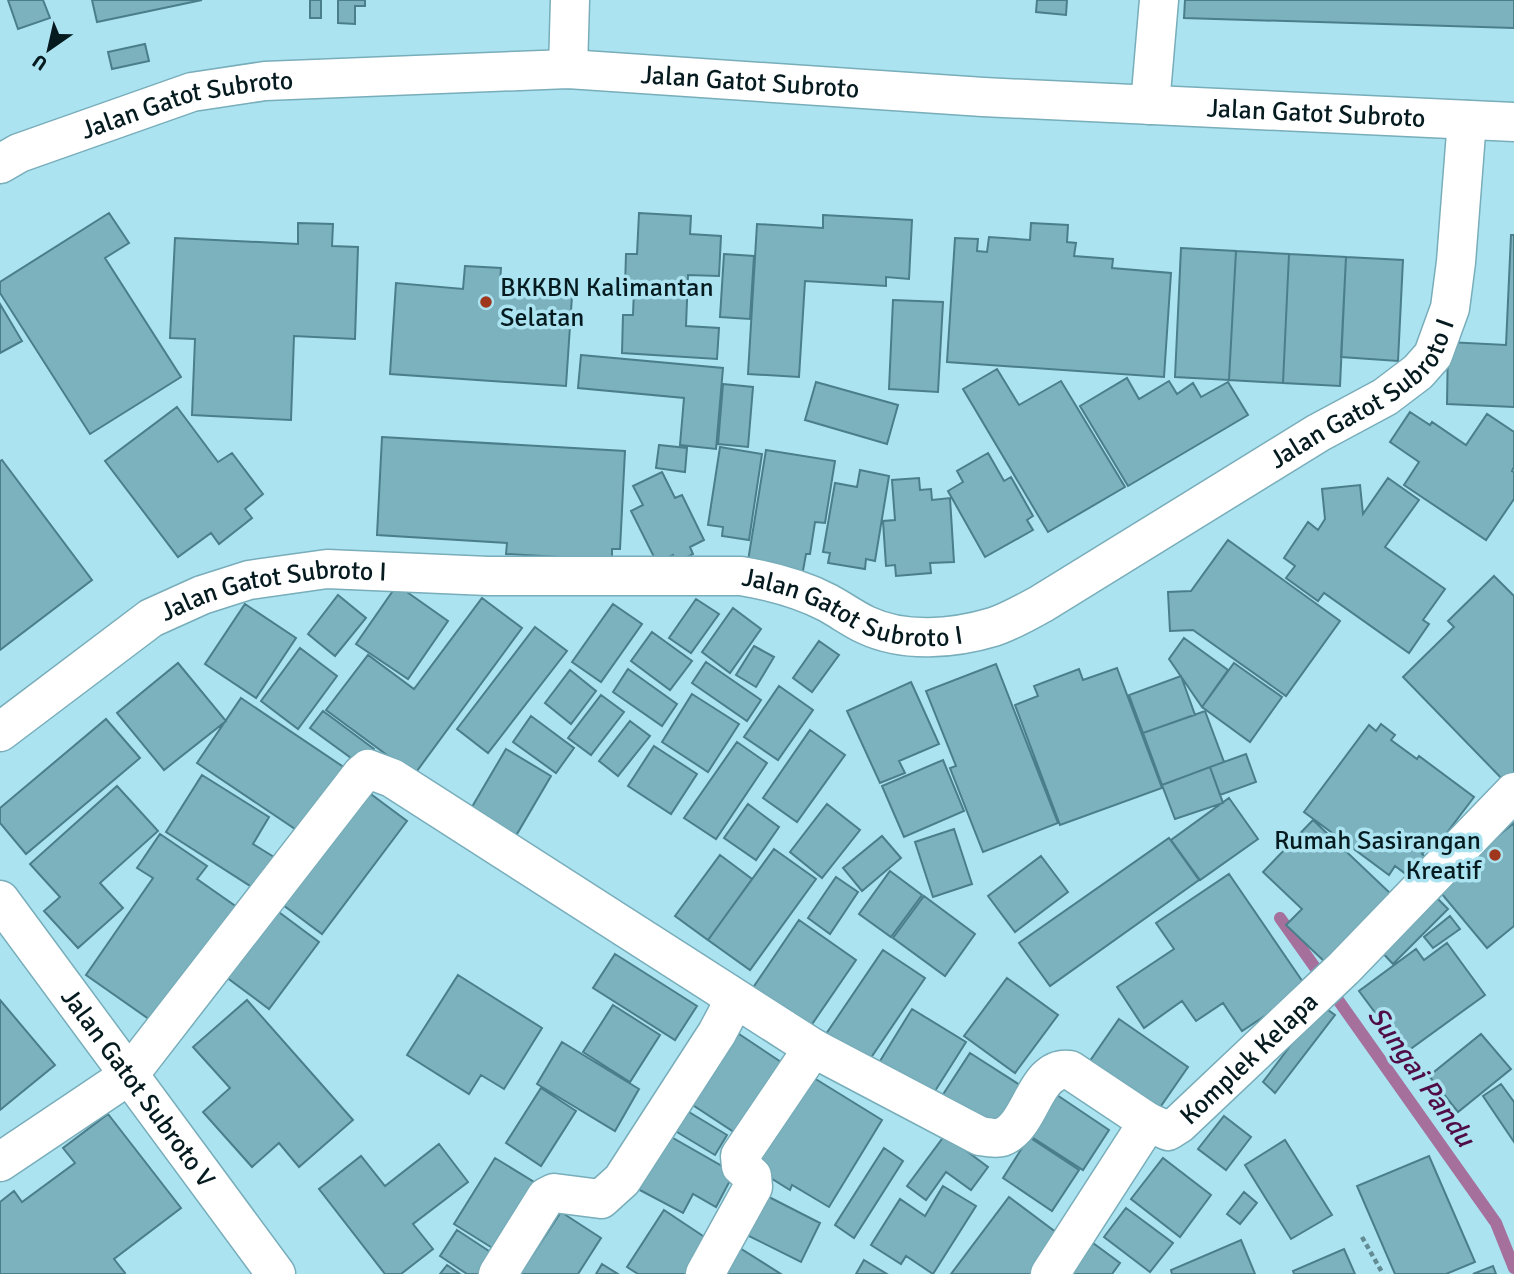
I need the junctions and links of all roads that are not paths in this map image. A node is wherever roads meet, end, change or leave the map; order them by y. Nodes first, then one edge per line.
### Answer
1 (570, 0) edge
2 (1159, 0) edge
3 (568, 69) junction
4 (1150, 105) junction
5 (1467, 120) junction
6 (1514, 122) edge
7 (0, 164) edge
8 (0, 732) edge
9 (1514, 792) edge
10 (0, 900) edge
11 (735, 999) junction
12 (813, 1048) junction
13 (128, 1076) junction
14 (1148, 1122) junction
15 (0, 1162) edge
16 (276, 1274) edge
17 (498, 1274) edge
18 (705, 1274) edge
19 (1049, 1274) edge

1 - 3 street
2 - 4 street
3 - 4 street, Jalan Gatot Subroto
3 - 7 street, Jalan Gatot Subroto
4 - 5 street, Jalan Gatot Subroto
5 - 6 street, Jalan Gatot Subroto
5 - 8 street, Jalan Gatot Subroto I
9 - 14 street, Komplek Kelapa
10 - 13 street, Jalan Gatot Subroto V
11 - 12 street
11 - 13 street
11 - 17 street
12 - 14 street, Komplek Kelapa
12 - 18 street
13 - 15 street
13 - 16 street, Jalan Gatot Subroto V
14 - 19 street

